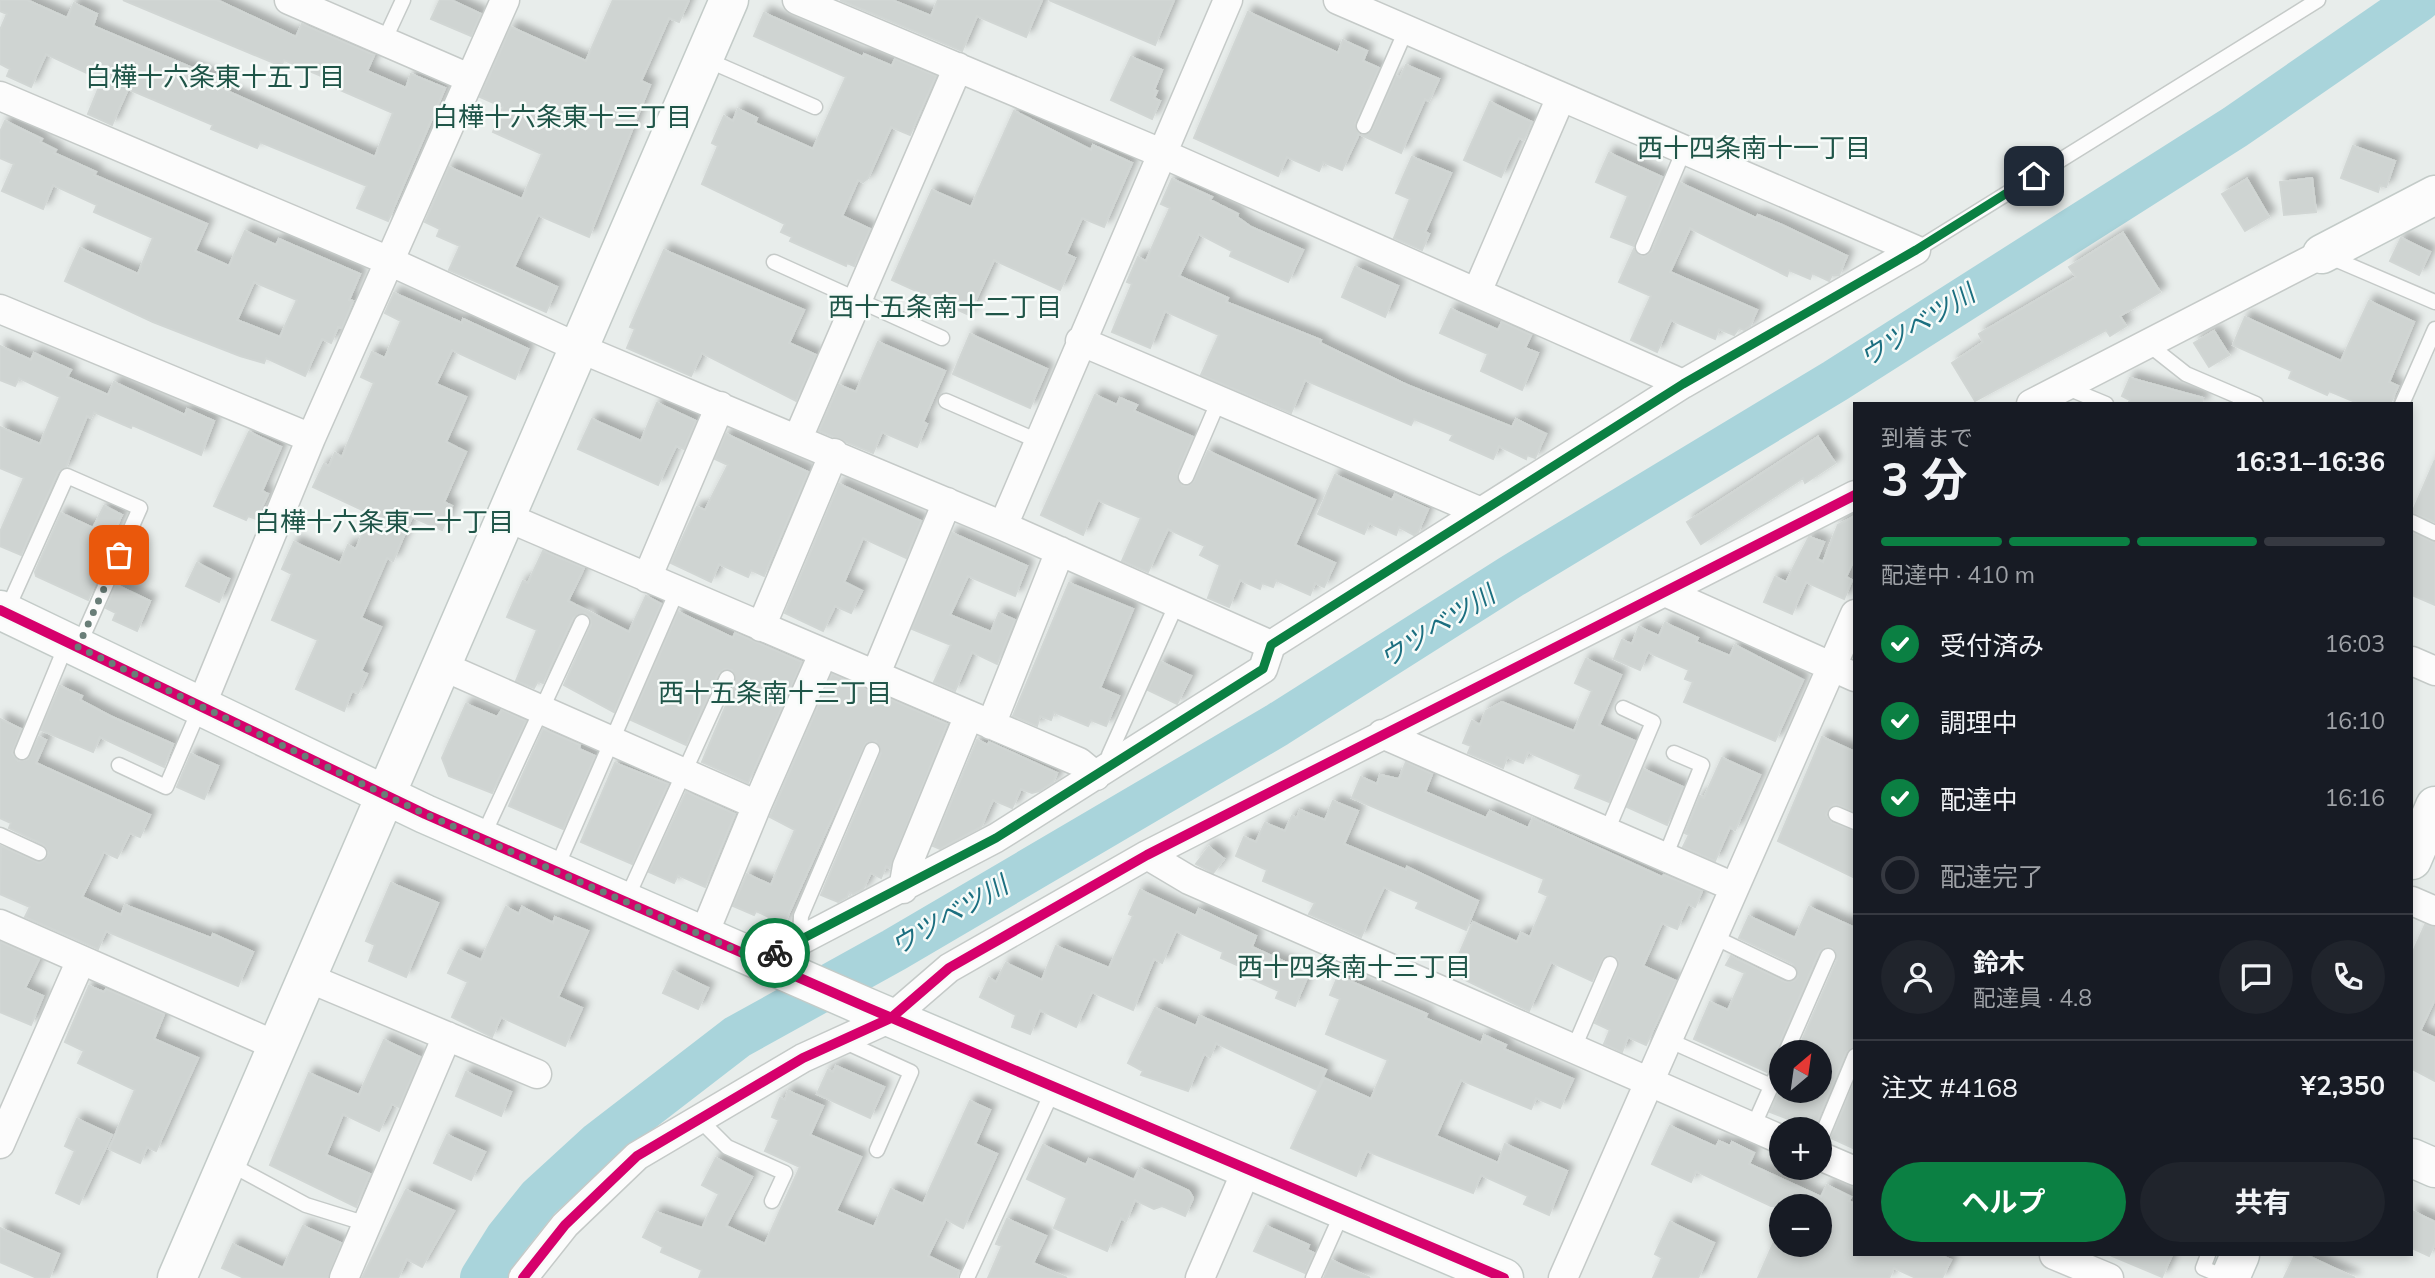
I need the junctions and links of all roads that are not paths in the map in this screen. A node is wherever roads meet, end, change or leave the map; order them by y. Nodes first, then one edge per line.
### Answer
1 (289, 0) edge
2 (403, 0) edge
3 (505, 0) edge
4 (729, 0) edge
5 (797, 0) edge
6 (1228, 0) edge
7 (1338, 0) edge
8 (2318, 0) edge
9 (1406, 30) junction
10 (384, 41) junction
11 (704, 58) junction
12 (958, 67) junction
13 (469, 78) junction
14 (0, 96) edge
15 (1561, 96) junction
16 (815, 107) dead end
17 (1364, 126) dead end
18 (1684, 150) junction
19 (1161, 153) junction
20 (2435, 195) edge
21 (1643, 247) dead end
22 (1916, 250) junction
23 (2322, 254) junction
24 (389, 261) junction
25 (774, 262) dead end
26 (1477, 292) junction
27 (858, 300) junction
28 (2435, 302) edge
29 (0, 309) edge
30 (2435, 328) edge
31 (942, 338) dead end
32 (1080, 341) junction
33 (2148, 344) junction
34 (579, 348) junction
35 (1683, 384) junction
36 (2065, 386) junction
37 (1219, 400) junction
38 (946, 401) dead end
39 (2035, 402) edge
40 (2101, 402) edge
41 (2251, 402) edge
42 (2403, 402) edge
43 (720, 406) junction
44 (311, 438) junction
45 (798, 438) junction
46 (1038, 441) junction
47 (834, 453) junction
48 (1186, 477) dead end
49 (1853, 496) edge
50 (947, 502) junction
51 (1481, 512) junction
52 (504, 516) junction
53 (2413, 523) edge
54 (1003, 526) junction
55 (2435, 533) edge
56 (1060, 551) junction
57 (647, 578) junction
58 (677, 591) junction
59 (1665, 592) junction
60 (1177, 603) junction
61 (3, 612) edge
62 (582, 622) dead end
63 (1853, 625) edge
64 (761, 627) junction
65 (72, 645) junction
66 (1271, 645) junction
67 (823, 654) junction
68 (2413, 661) edge
69 (440, 665) junction
70 (2435, 671) edge
71 (1844, 673) edge
72 (875, 676) junction
73 (727, 678) dead end
74 (201, 706) junction
75 (1623, 708) dead end
76 (540, 709) junction
77 (980, 720) junction
78 (1382, 734) junction
79 (611, 740) junction
80 (872, 750) dead end
81 (22, 752) dead end
82 (1674, 754) dead end
83 (118, 765) dead end
84 (682, 771) junction
85 (1102, 772) junction
86 (383, 794) junction
87 (757, 805) junction
88 (2435, 806) edge
89 (1836, 814) dead end
90 (1853, 821) edge
91 (1607, 831) junction
92 (0, 835) edge
93 (482, 838) junction
94 (39, 853) dead end
95 (1147, 855) junction
96 (1665, 857) junction
97 (2413, 858) edge
98 (555, 870) junction
99 (1734, 887) junction
100 (903, 889) junction
101 (626, 901) junction
102 (2413, 901) edge
103 (2435, 911) edge
104 (0, 924) edge
105 (704, 934) junction
106 (1712, 936) junction
107 (1828, 956) dead end
108 (781, 957) junction
109 (81, 960) junction
110 (1610, 964) dead end
111 (1789, 973) dead end
112 (306, 977) junction
113 (878, 1013) junction
114 (447, 1036) junction
115 (1666, 1039) junction
116 (842, 1040) junction
117 (1791, 1040) edge
118 (277, 1046) junction
119 (1573, 1050) junction
120 (1853, 1061) edge
121 (537, 1074) dead end
122 (1647, 1083) junction
123 (1769, 1085) edge
124 (1054, 1088) junction
125 (1769, 1091) edge
126 (1830, 1117) edge
127 (698, 1118) junction
128 (1753, 1128) junction
129 (1769, 1135) edge
130 (0, 1144) edge
131 (877, 1150) dead end
132 (2413, 1158) edge
133 (1832, 1161) edge
134 (227, 1162) junction
135 (2435, 1168) edge
136 (1247, 1169) junction
137 (1853, 1170) edge
138 (772, 1201) dead end
139 (1343, 1210) junction
140 (367, 1224) junction
141 (2056, 1256) edge
142 (2208, 1256) edge
143 (2239, 1256) edge
144 (1466, 1271) edge
145 (186, 1275) edge
146 (344, 1278) edge
147 (523, 1278) edge
148 (967, 1278) edge
149 (1200, 1278) edge
150 (1313, 1278) edge
151 (1504, 1278) edge
152 (1563, 1278) edge
153 (2109, 1278) edge
154 (2228, 1278) edge

1 - 10 street
2 - 10 lane
3 - 13 street
4 - 11 street
5 - 12 street
6 - 19 street
7 - 9 street
8 - 22 lane
9 - 15 street
9 - 17 lane
10 - 13 street
11 - 16 lane
11 - 34 street
12 - 19 street
12 - 27 street
13 - 24 street
14 - 24 street
15 - 18 street
15 - 26 street
18 - 21 lane
18 - 22 street
19 - 26 street
19 - 32 street
20 - 23 street
22 - 35 street
23 - 28 lane
23 - 33 street
24 - 34 street
24 - 44 street
25 - 27 lane
26 - 35 street
27 - 31 lane
27 - 45 street
29 - 44 street
30 - 42 lane
32 - 37 street
32 - 46 street
33 - 36 street
33 - 41 lane
34 - 43 street
34 - 52 street
35 - 51 street
36 - 39 street
36 - 40 lane
37 - 48 lane
37 - 51 street
38 - 46 lane
43 - 45 street
43 - 57 street
44 - 74 street
45 - 47 street
46 - 54 street
47 - 50 street
47 - 64 street
49 - 59 street
50 - 54 street
50 - 72 street
51 - 66 street
52 - 57 street
52 - 69 street
53 - 55 lane
54 - 56 street
56 - 60 street
56 - 77 street
57 - 58 street
58 - 64 street
58 - 79 lane
59 - 71 street
59 - 78 street
60 - 66 street
60 - 85 lane
61 - 65 street
61 - 65 lane
62 - 76 lane
63 - 71 street
64 - 67 street
65 - 74 street
65 - 81 lane
66 - 85 street
67 - 72 street
67 - 87 street
68 - 70 street
69 - 76 street
69 - 86 street
71 - 99 street
72 - 77 street
73 - 84 lane
74 - 83 lane
74 - 86 street
75 - 91 lane
76 - 79 street
76 - 93 lane
77 - 85 street
77 - 100 street
78 - 91 street
78 - 95 street
79 - 84 street
79 - 98 lane
80 - 108 lane
82 - 96 lane
84 - 87 street
84 - 101 lane
85 - 100 street
86 - 93 street
86 - 112 street
87 - 105 street
88 - 97 street
89 - 90 lane
91 - 96 street
92 - 94 lane
93 - 98 street
95 - 113 street
95 - 119 street
96 - 99 street
98 - 101 street
99 - 106 street
100 - 108 street
101 - 105 street
102 - 103 street
104 - 109 street
105 - 108 street
106 - 111 lane
106 - 115 street
107 - 117 lane
108 - 113 street
109 - 118 street
109 - 130 street
110 - 119 lane
112 - 114 street
112 - 118 street
113 - 116 street
113 - 124 street
114 - 121 street
114 - 140 street
115 - 122 street
115 - 123 lane
116 - 127 street
116 - 131 lane
118 - 134 street
119 - 122 street
120 - 126 lane
122 - 128 street
122 - 152 street
124 - 136 street
124 - 148 lane
125 - 128 lane
127 - 138 lane
127 - 147 street
128 - 129 street
132 - 135 street
133 - 137 street
134 - 140 lane
134 - 145 street
136 - 139 street
136 - 149 street
139 - 144 street
139 - 150 lane
140 - 146 street
141 - 153 street
142 - 154 lane
143 - 154 street
144 - 151 street

